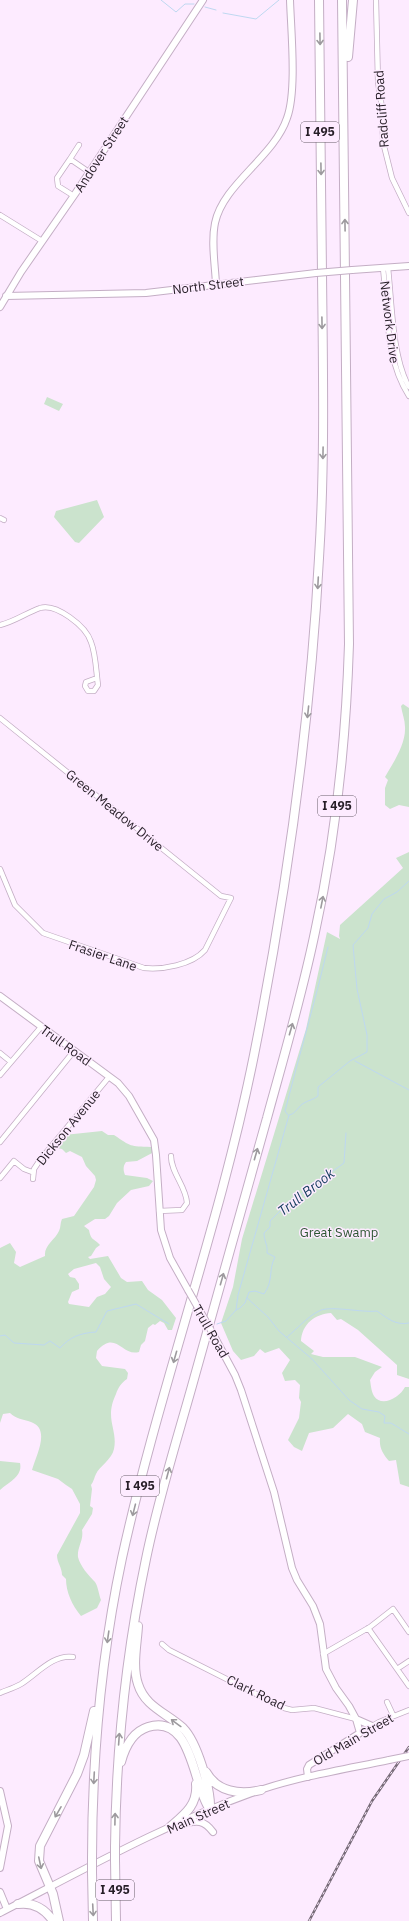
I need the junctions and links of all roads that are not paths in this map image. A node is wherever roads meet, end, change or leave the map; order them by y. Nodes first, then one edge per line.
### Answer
1 (203, 0) edge
2 (290, 0) edge
3 (319, 0) edge
4 (342, 0) edge
5 (353, 0) edge
6 (376, 0) edge
7 (344, 124) junction
8 (79, 145) dead end
9 (70, 159) junction
10 (89, 172) junction
11 (74, 196) junction
12 (409, 213) edge
13 (0, 215) edge
14 (42, 241) junction
15 (409, 266) edge
16 (386, 268) junction
17 (216, 284) junction
18 (6, 296) junction
19 (0, 307) edge
20 (409, 387) edge
21 (409, 396) edge
22 (0, 625) edge
23 (97, 678) dead end
24 (0, 718) edge
25 (0, 869) edge
26 (231, 898) joint
27 (0, 996) edge
28 (41, 1027) junction
29 (74, 1051) junction
30 (0, 1053) edge
31 (11, 1062) junction
32 (0, 1075) edge
33 (109, 1077) junction
34 (0, 1142) edge
35 (171, 1156) dead end
36 (32, 1172) junction
37 (0, 1178) edge
38 (33, 1179) dead end
39 (159, 1211) junction
40 (151, 1538) junction
41 (368, 1628) junction
42 (409, 1632) edge
43 (162, 1644) dead end
44 (323, 1654) junction
45 (105, 1655) junction
46 (73, 1657) dead end
47 (409, 1661) edge
48 (397, 1669) junction
49 (0, 1686) edge
50 (409, 1686) edge
51 (1, 1692) edge
52 (387, 1702) dead end
53 (409, 1710) edge
54 (394, 1715) junction
55 (356, 1719) junction
56 (372, 1726) junction
57 (360, 1733) junction
58 (409, 1756) edge
59 (200, 1761) junction
60 (194, 1772) junction
61 (308, 1777) junction
62 (261, 1790) junction
63 (0, 1791) edge
64 (116, 1792) junction
65 (210, 1809) junction
66 (170, 1827) junction
67 (214, 1832) dead end
68 (0, 1868) edge
69 (50, 1886) junction
70 (0, 1892) edge
71 (18, 1904) junction
72 (7, 1909) junction
73 (0, 1913) edge
74 (52, 1921) edge
75 (59, 1921) edge
76 (93, 1921) edge
77 (116, 1921) edge

1 - 10 main road, Andover Street
2 - 17 main road
3 -> 45 highway, I 495
4 - 7 highway, I 495
5 - 7 highway
6 - 12 street, Radcliff Road
40 -> 7 highway, I 495
8 - 9 street
9 - 10 street
9 - 11 street
10 - 11 main road, Andover Street
11 - 14 main road, Andover Street
13 - 14 street
14 - 18 main road, Andover Street
15 - 16 main road, North Street
16 - 17 main road, North Street, bridge
16 - 20 street, Network Drive
16 - 21 street, Network Drive
17 - 18 main road, North Street
18 - 19 main road, Andover Street
22 - 23 street
24 - 26 street, Green Meadow Drive
25 - 26 street, Frasier Lane
27 - 28 main road, Trull Road
28 - 29 main road, Trull Road
28 - 31 street
29 - 33 main road, Trull Road
29 - 34 street
30 - 31 street
31 - 32 street
33 - 36 street, Dickson Avenue
33 - 39 main road, Trull Road
35 - 39 street
36 - 37 street
36 - 38 street, Dickson Avenue
39 - 44 main road, Trull Road, bridge
59 -> 40 highway
64 -> 40 highway, I 495
41 - 42 street
41 - 44 street
41 - 48 street
43 - 55 street, Clark Road
44 - 55 main road, Trull Road
45 -> 69 highway
45 -> 76 highway, I 495, bridge
46 - 51 street
47 - 48 street
48 - 50 street
49 - 51 street
52 - 54 street
53 - 54 street, Old Main Street
54 - 56 street, Old Main Street
55 - 56 main road
55 - 57 main road, Trull Road
56 - 57 street, Old Main Street
57 - 61 main road, Old Main Street
58 - 61 main road, Main Street, bridge
59 - 62 highway
59 - 65 highway
60 - 64 highway
60 - 65 highway
60 - 66 highway
61 - 62 main road, Main Street
62 - 65 main road, Main Street
63 - 68 main road
77 -> 64 highway, I 495, bridge
65 - 66 main road, Main Street
66 - 67 main road
66 - 69 main road, Main Street
69 - 71 main road, Main Street
69 - 75 highway
70 - 72 main road
71 - 72 main road, Main Street
71 - 74 highway
72 - 73 main road, Main Street

